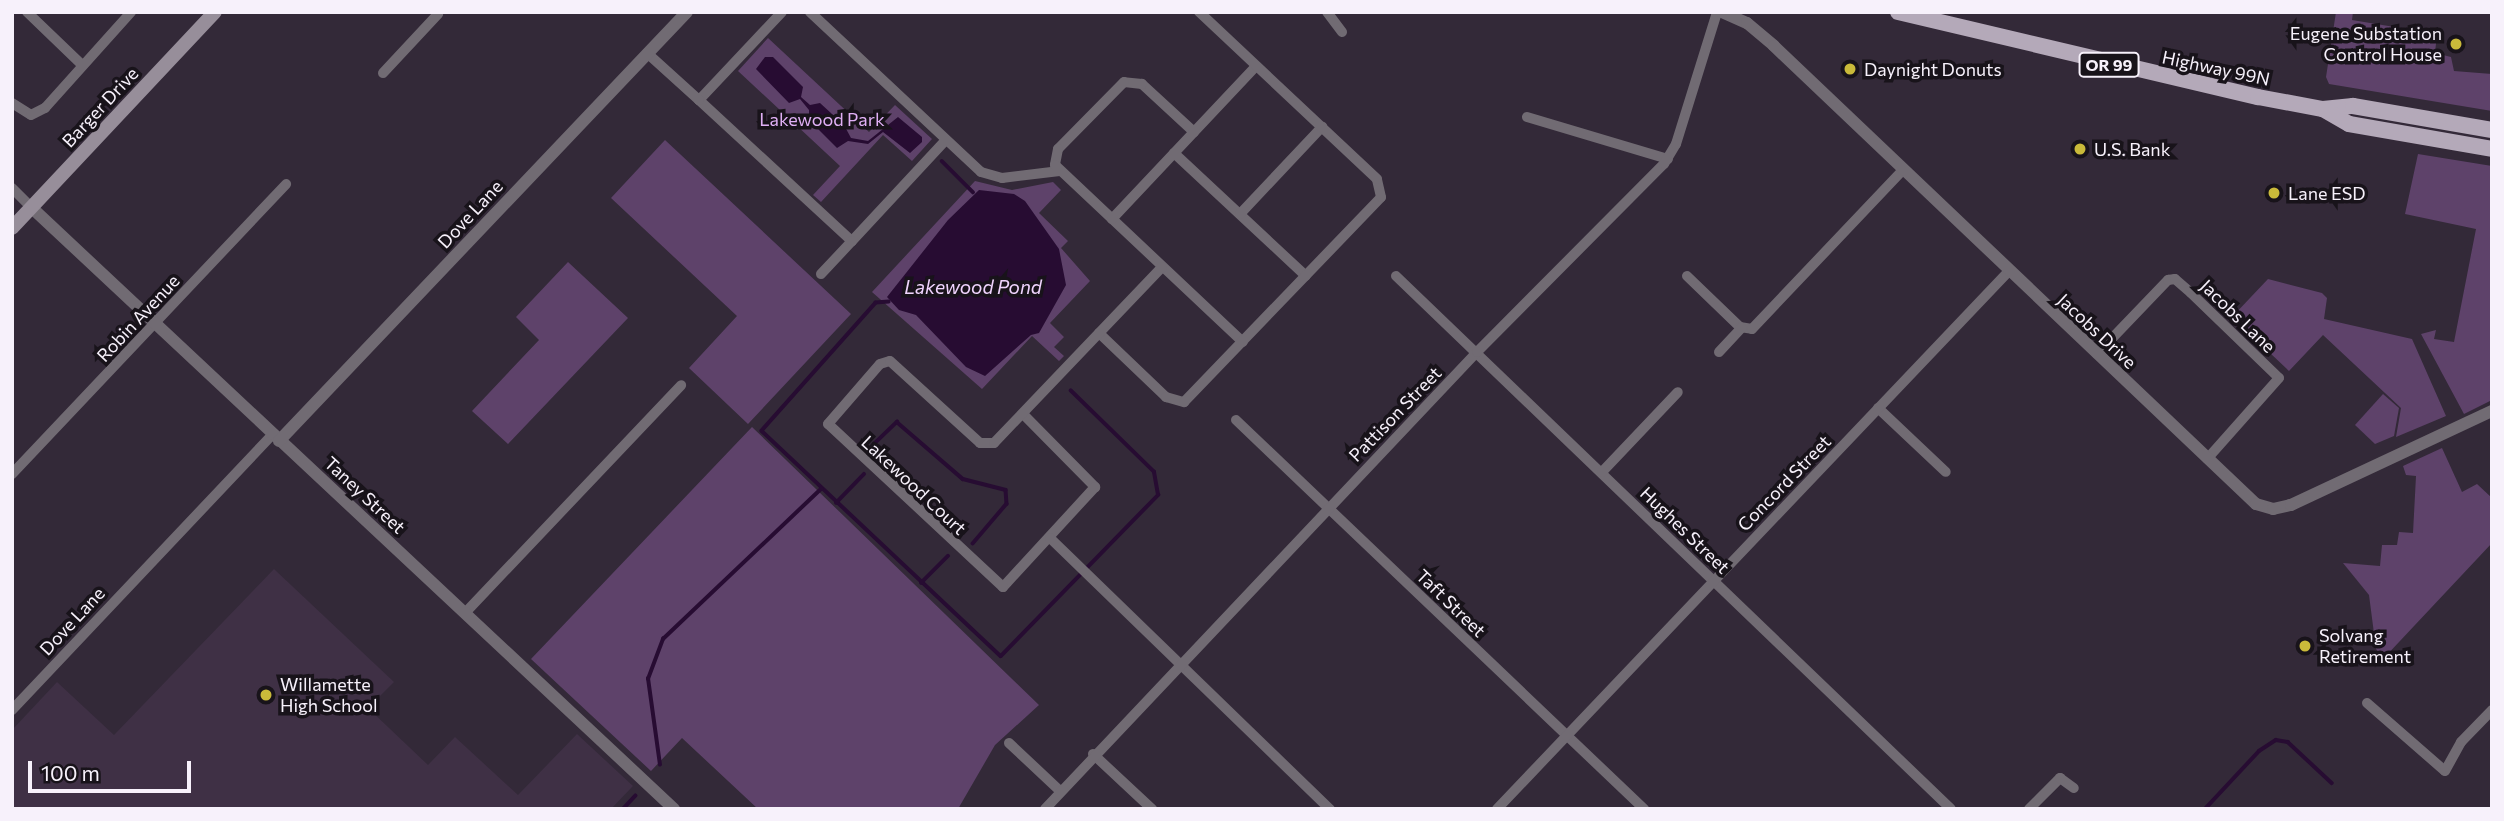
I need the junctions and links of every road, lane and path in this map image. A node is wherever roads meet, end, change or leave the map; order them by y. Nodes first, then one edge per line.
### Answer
1 (27, 12) edge
2 (131, 12) edge
3 (215, 12) edge
4 (687, 12) edge
5 (782, 12) edge
6 (810, 12) edge
7 (1199, 12) edge
8 (1327, 12) edge
9 (1717, 12) edge
10 (1722, 12) edge
11 (1898, 12) edge
12 (438, 14) edge
13 (1342, 32) dead end
14 (647, 53) junction
15 (82, 65) junction
16 (1256, 66) junction
17 (383, 73) dead end
18 (699, 100) junction
19 (12, 103) edge
20 (2323, 109) junction
21 (1527, 117) dead end
22 (1322, 127) junction
23 (2492, 130) edge
24 (1194, 132) junction
25 (946, 140) junction
26 (2492, 149) edge
27 (1174, 153) junction
28 (1668, 159) junction
29 (1903, 170) junction
30 (1060, 171) junction
31 (286, 184) dead end
32 (12, 188) edge
33 (32, 208) junction
34 (1240, 214) junction
35 (1112, 219) junction
36 (12, 228) edge
37 (852, 241) junction
38 (1162, 267) junction
39 (2009, 271) junction
40 (821, 274) dead end
41 (1306, 276) junction
42 (1396, 276) dead end
43 (1687, 276) dead end
44 (155, 324) junction
45 (1741, 328) junction
46 (1099, 333) junction
47 (1243, 342) junction
48 (1477, 352) junction
49 (1719, 352) dead end
50 (2096, 354) junction
51 (681, 385) dead end
52 (1678, 392) dead end
53 (1878, 408) junction
54 (2492, 411) edge
55 (1023, 414) junction
56 (1236, 420) dead end
57 (276, 438) junction
58 (2207, 459) junction
59 (1602, 472) junction
60 (1946, 472) dead end
61 (12, 474) edge
62 (1328, 507) junction
63 (1050, 538) junction
64 (1714, 580) junction
65 (465, 613) junction
66 (1180, 663) junction
67 (2367, 703) dead end
68 (12, 710) edge
69 (2492, 710) edge
70 (1566, 736) junction
71 (1009, 743) dead end
72 (1093, 754) junction
73 (2074, 788) dead end
74 (1058, 789) junction
75 (674, 809) edge
76 (1045, 809) edge
77 (1152, 809) edge
78 (1330, 809) edge
79 (1497, 809) edge
80 (1644, 809) edge
81 (1951, 809) edge
82 (2029, 809) edge

1 - 15 street
2 - 15 street
3 - 33 main road, Barger Drive
4 - 14 street, Dove Lane
5 - 18 street
6 - 25 street
7 - 16 street
8 - 13 street
9 - 28 street, Pattison Street
10 - 29 street, Jacobs Drive
11 - 20 main road, Highway 99N / OR 99
12 - 17 street
14 - 18 street
14 - 57 street, Dove Lane
15 - 19 street
16 - 22 street
16 - 24 street
18 - 37 street
20 - 23 main road, Highway 99N / OR 99
20 - 26 main road, Highway 99N / OR 99
21 - 28 street
22 - 34 street
22 - 41 street
24 - 27 street
24 - 30 street
25 - 30 street
25 - 37 street
27 - 34 street
27 - 35 street
28 - 48 street, Pattison Street
29 - 39 street, Jacobs Drive
29 - 45 street
30 - 35 street
31 - 44 street, Robin Avenue
32 - 33 street
33 - 36 main road, Barger Drive
33 - 44 street, Taney Street
34 - 41 street
35 - 38 street
37 - 40 street
38 - 46 street, Lakewood Court
38 - 47 street
39 - 50 street, Jacobs Drive
39 - 53 street, Concord Street
41 - 47 street
42 - 48 street, Hughes Street
43 - 45 street
44 - 57 street, Taney Street
44 - 61 street, Robin Avenue
45 - 49 street
46 - 47 street
46 - 55 street, Lakewood Court
48 - 59 street, Hughes Street
48 - 62 street, Pattison Street
50 - 58 street, Jacobs Drive
50 - 58 street, Jacobs Lane
51 - 65 street
52 - 59 street
53 - 60 street
53 - 64 street, Concord Street
54 - 58 street, Jacobs Drive
55 - 63 street, Lakewood Court
55 - 63 street, Lakewood Court
56 - 62 street, Taft Street
57 - 65 street, Taney Street
57 - 68 street, Dove Lane
59 - 64 street, Hughes Street
62 - 66 street, Pattison Street
62 - 70 street, Taft Street
63 - 66 street
64 - 70 street, Concord Street
64 - 81 street, Hughes Street
65 - 75 street, Taney Street
66 - 72 street, Pattison Street
66 - 78 street
67 - 69 street
70 - 79 street, Concord Street
70 - 80 street, Taft Street
71 - 74 street
72 - 74 street, Pattison Street
72 - 77 street
73 - 82 street
74 - 76 street, Pattison Street

